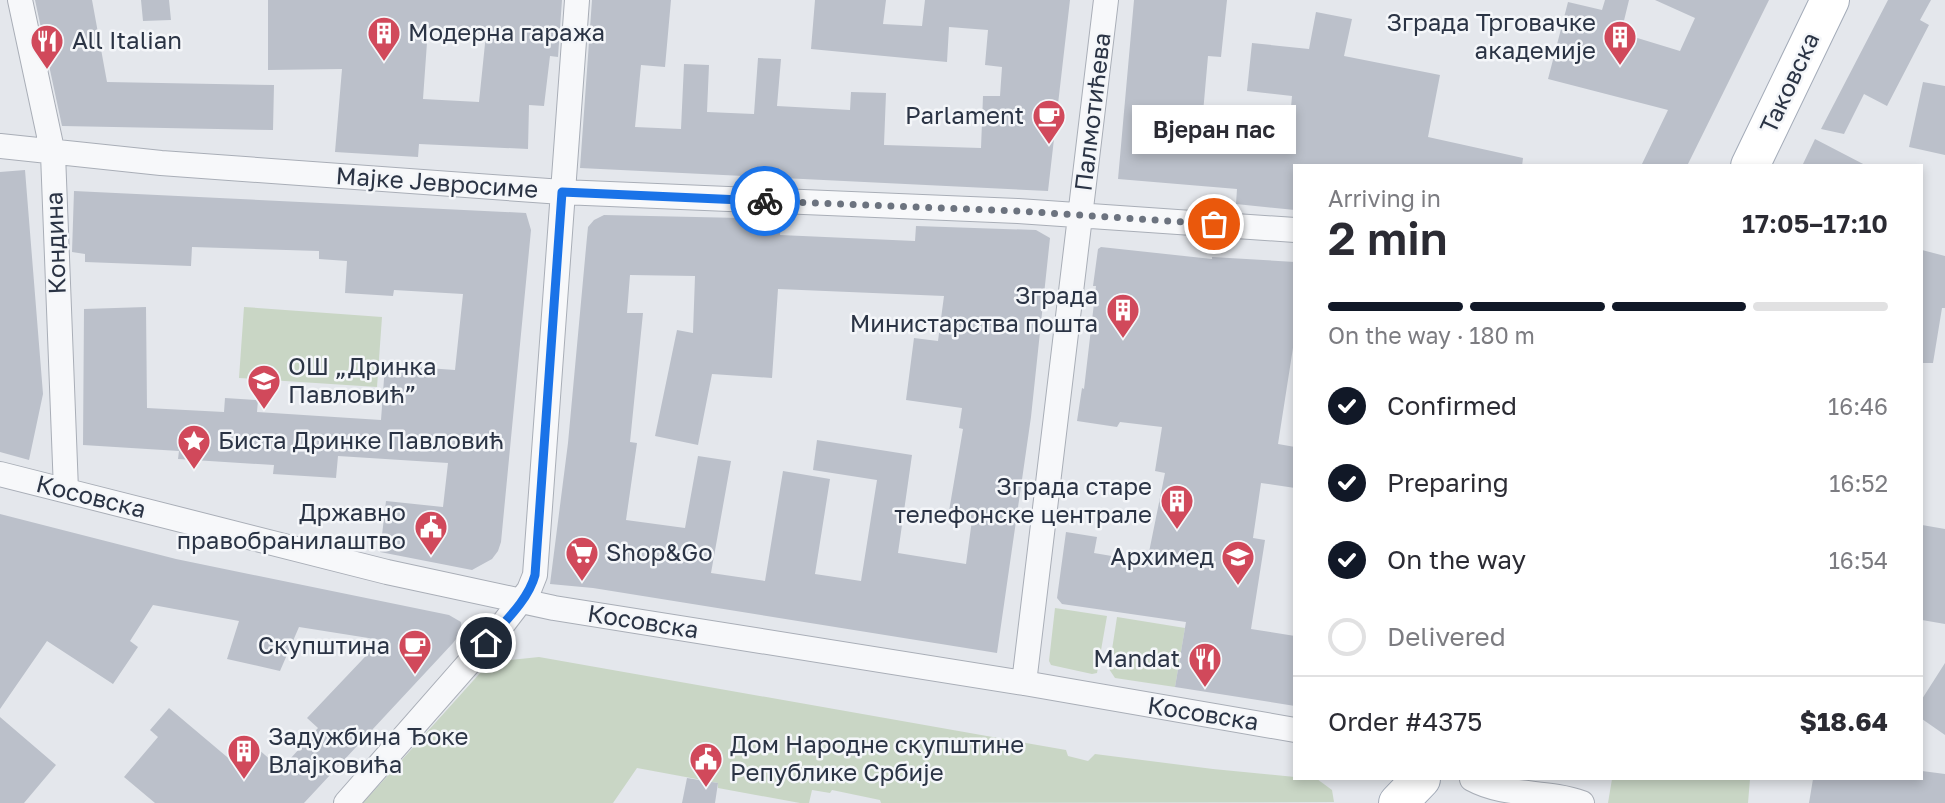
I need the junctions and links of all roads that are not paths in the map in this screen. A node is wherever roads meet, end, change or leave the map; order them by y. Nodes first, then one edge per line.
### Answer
1 (20, 0) edge
2 (576, 0) edge
3 (1106, 0) edge
4 (1830, 0) edge
5 (0, 146) edge
6 (53, 153) junction
7 (1751, 164) edge
8 (562, 192) junction
9 (1080, 215) junction
10 (1293, 230) edge
11 (0, 474) edge
12 (66, 490) junction
13 (521, 601) junction
14 (1024, 683) junction
15 (1293, 730) edge
16 (1420, 780) edge
17 (1436, 780) edge
18 (1474, 780) edge
19 (346, 803) edge
20 (1398, 803) edge
21 (1427, 803) edge
22 (1581, 803) edge

1 - 6 street, Кондина
2 - 8 street
3 - 9 street, Палмотићева
4 - 7 main road, Таковска
5 - 6 street, Мајке Јевросиме
6 - 8 street, Мајке Јевросиме
6 - 12 street, Кондина
8 - 9 street, Мајке Јевросиме
8 - 13 street
9 - 10 street, Мајке Јевросиме
9 - 14 street, Палмотићева
11 - 12 street, Косовска
12 - 13 street, Косовска
13 - 14 street, Косовска
13 - 19 street
14 - 15 street, Косовска
16 - 20 main road
17 - 21 main road
18 - 22 street

